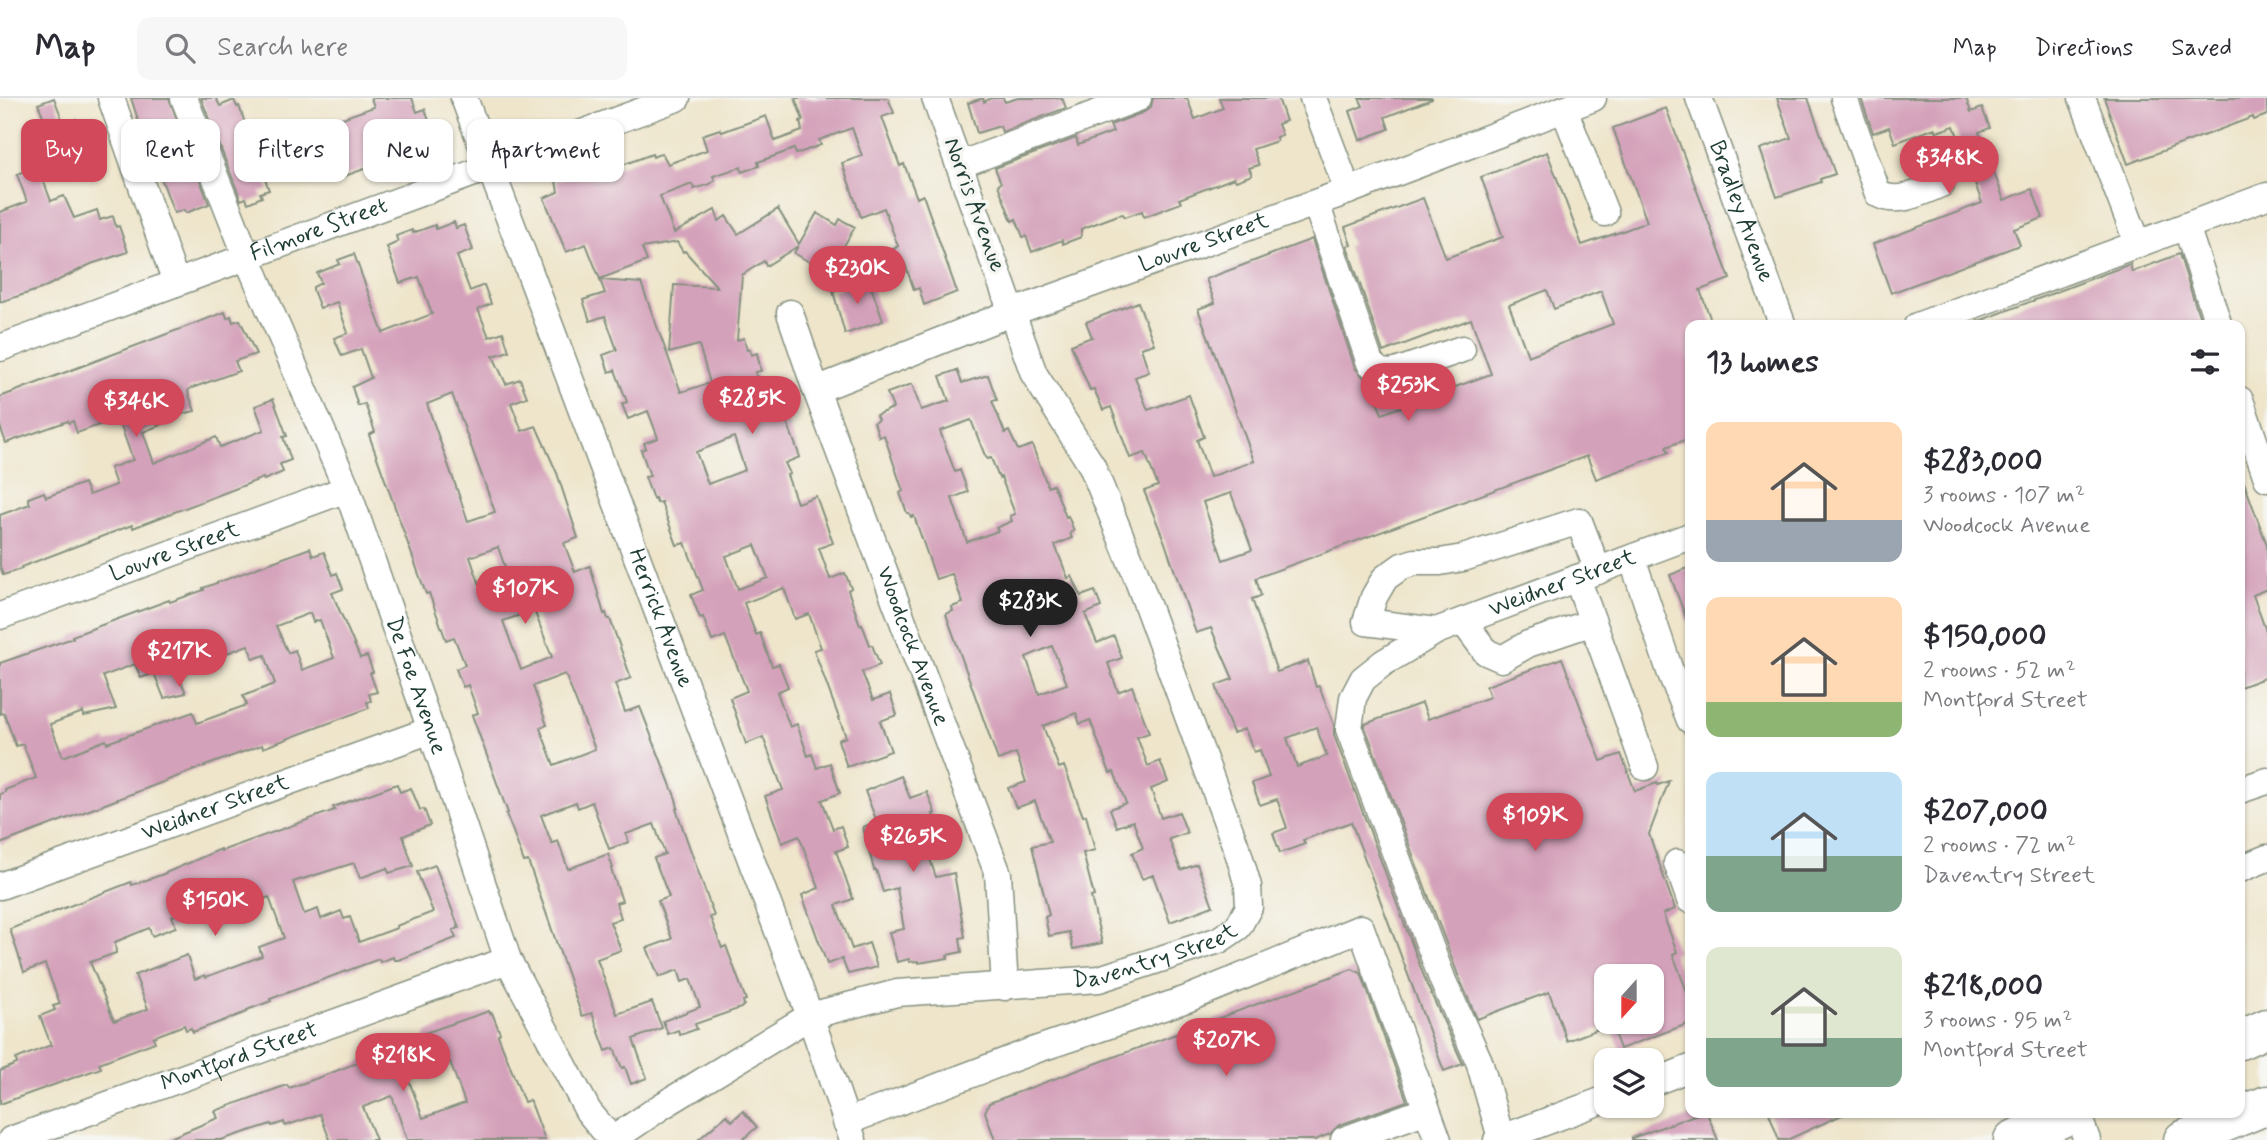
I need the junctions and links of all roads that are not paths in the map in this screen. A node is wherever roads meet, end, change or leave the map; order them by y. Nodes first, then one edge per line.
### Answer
1 (111, 98) edge
2 (184, 98) edge
3 (464, 98) edge
4 (677, 98) edge
5 (935, 98) edge
6 (1138, 98) edge
7 (1313, 98) edge
8 (1593, 98) edge
9 (1699, 98) edge
10 (1844, 98) edge
11 (2082, 98) edge
12 (1564, 109) junction
13 (472, 119) edge
14 (620, 119) edge
15 (1941, 153) dead end
16 (960, 165) junction
17 (467, 176) edge
18 (496, 182) edge
19 (1348, 191) junction
20 (2267, 196) edge
21 (1316, 202) junction
22 (1605, 213) dead end
23 (2186, 226) junction
24 (2138, 244) junction
25 (247, 257) junction
26 (176, 283) junction
27 (1013, 312) junction
28 (790, 313) dead end
29 (1781, 320) edge
30 (1933, 320) edge
31 (2217, 320) edge
32 (0, 348) edge
33 (1462, 349) dead end
34 (816, 390) junction
35 (2245, 414) edge
36 (2267, 478) edge
37 (347, 489) junction
38 (1685, 538) edge
39 (1632, 558) junction
40 (1588, 575) junction
41 (0, 616) edge
42 (1463, 621) junction
43 (1593, 622) junction
44 (1436, 631) junction
45 (1685, 708) edge
46 (431, 730) junction
47 (1645, 767) dead end
48 (2267, 780) edge
49 (2245, 788) edge
50 (2267, 859) edge
51 (1677, 863) dead end
52 (2245, 867) edge
53 (0, 886) edge
54 (1685, 886) edge
55 (508, 960) junction
56 (1005, 987) junction
57 (810, 1016) junction
58 (2267, 1028) edge
59 (2245, 1038) edge
60 (1685, 1070) edge
61 (1664, 1078) edge
62 (1594, 1103) edge
63 (2267, 1105) edge
64 (1427, 1110) junction
65 (2245, 1114) edge
66 (2063, 1118) edge
67 (2077, 1118) edge
68 (2236, 1118) edge
69 (849, 1131) edge
70 (2016, 1138) edge
71 (1499, 1139) edge
72 (12, 1140) edge
73 (612, 1140) edge
74 (1344, 1140) edge
75 (1438, 1140) edge
76 (2087, 1140) edge
77 (2183, 1140) edge

1 - 26 street
2 - 25 street, De Foe Avenue
3 - 13 street, Herrick Avenue
4 - 14 street, Filmore Street
5 - 16 street, Norris Avenue
6 - 16 street
7 - 19 street
8 - 12 street, Louvre Street
9 - 29 street, Bradley Avenue
10 - 15 street
11 - 24 street
12 - 19 street, Louvre Street
12 - 22 street
16 - 27 street, Norris Avenue
17 - 25 street, Filmore Street
18 - 57 street, Herrick Avenue
19 - 21 street, Louvre Street
20 - 23 street
21 - 27 street, Louvre Street
21 - 33 street
23 - 24 street
23 - 31 street
24 - 30 street
25 - 26 street, Filmore Street
25 - 37 street, De Foe Avenue
26 - 32 street, Filmore Street
27 - 34 street, Louvre Street
27 - 56 street, Daventry Street
28 - 34 street, Woodcock Avenue
34 - 56 street, Woodcock Avenue
35 - 36 street
37 - 41 street, Louvre Street
37 - 46 street, De Foe Avenue
38 - 39 street, Weidner Street
39 - 40 street, Weidner Street
39 - 45 street
40 - 42 street, Weidner Street
40 - 43 street
40 - 44 street
42 - 43 street
42 - 44 street, Weidner Street
43 - 47 street
44 - 71 street, Weidner Street
46 - 53 street, Weidner Street
46 - 55 street, De Foe Avenue
48 - 49 street
50 - 52 street
51 - 54 street
55 - 72 street, Montford Street
55 - 73 street, De Foe Avenue
56 - 57 street, Daventry Street
57 - 69 street, Herrick Avenue
57 - 73 street, Daventry Street
58 - 59 highway
60 - 61 street
62 - 71 street
63 - 65 highway
64 - 69 street
64 - 74 street
64 - 75 street
66 - 70 highway
67 - 76 street
68 - 77 highway

